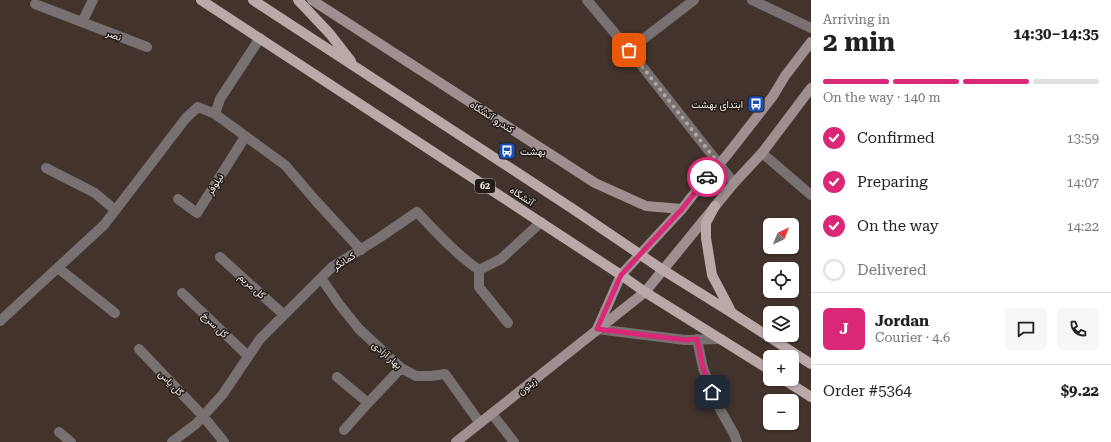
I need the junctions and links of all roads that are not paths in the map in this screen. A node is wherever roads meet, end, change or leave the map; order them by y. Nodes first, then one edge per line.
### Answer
1 (93, 0) edge
2 (201, 0) edge
3 (253, 0) edge
4 (298, 0) edge
5 (312, 0) edge
6 (587, 0) edge
7 (694, 0) edge
8 (752, 0) edge
9 (35, 4) dead end
10 (82, 22) junction
11 (811, 28) edge
12 (260, 38) junction
13 (811, 42) edge
14 (147, 48) dead end
15 (629, 50) junction
16 (356, 68) junction
17 (811, 88) edge
18 (215, 114) junction
19 (245, 136) junction
20 (762, 153) junction
21 (719, 164) junction
22 (46, 168) dead end
23 (734, 183) junction
24 (811, 195) edge
25 (178, 199) dead end
26 (715, 206) junction
27 (682, 209) junction
28 (115, 210) junction
29 (541, 222) junction
30 (361, 250) junction
31 (641, 255) junction
32 (220, 258) dead end
33 (58, 268) junction
34 (479, 270) junction
35 (663, 270) junction
36 (621, 275) junction
37 (321, 278) junction
38 (645, 292) junction
39 (182, 293) dead end
40 (114, 313) dead end
41 (732, 313) junction
42 (284, 315) junction
43 (0, 321) edge
44 (508, 323) dead end
45 (597, 329) junction
46 (720, 338) junction
47 (697, 339) junction
48 (139, 349) dead end
49 (248, 356) junction
50 (811, 364) edge
51 (763, 366) edge
52 (401, 368) junction
53 (337, 377) dead end
54 (794, 386) edge
55 (811, 397) edge
56 (368, 403) junction
57 (492, 414) junction
58 (203, 416) junction
59 (480, 423) junction
60 (344, 430) dead end
61 (59, 432) dead end
62 (71, 442) edge
63 (172, 442) edge
64 (224, 442) edge
65 (456, 442) edge
66 (514, 442) edge
67 (737, 442) edge

1 - 10 street
2 - 12 main road, آتشگاه / 62
3 - 16 main road, آتشگاه
4 - 16 main road
5 - 27 main road, کندرو آتشگاه
6 - 15 street
7 - 15 street
8 - 11 street
9 - 10 street, نصر
10 - 14 street, نصر
12 - 18 street
12 - 29 main road, آتشگاه / 62
13 - 21 main road
15 - 21 street
16 - 31 main road, آتشگاه
17 - 20 main road
18 - 19 street
18 - 28 street
19 - 25 street, نیلوفر
19 - 30 street
20 - 23 main road
20 - 24 street
21 - 23 street
21 - 27 main road
22 - 28 street
23 - 26 main road
26 - 35 main road
26 - 41 main road
27 - 31 main road
28 - 33 street
29 - 34 street
29 - 36 main road, آتشگاه / 62
30 - 34 street, کمانگر
30 - 37 street, کمانگر
31 - 35 main road, آتشگاه
31 - 36 main road
32 - 42 street, گل مریم
33 - 40 street
33 - 43 street
34 - 44 street
35 - 38 main road, زیتون
35 - 41 main road, آتشگاه
36 - 38 main road, آتشگاه / 62
36 - 45 main road, زیتون
37 - 42 street, کمانگر
37 - 52 street, بهار آزادی
38 - 45 main road, زیتون
38 - 46 main road, آتشگاه / 62
39 - 49 street, گل سرخ
41 - 50 main road, آتشگاه
42 - 49 street, کمانگر
45 - 47 street
45 - 57 main road, زیتون
46 - 47 street
46 - 51 main road, آتشگاه / 62
47 - 67 street
48 - 58 street, گل یاس
49 - 58 street, کمانگر
52 - 56 street
52 - 59 street, بهار آزادی
53 - 56 street
54 - 55 main road
56 - 60 street
57 - 59 main road, زیتون
57 - 66 street
58 - 63 street, کمانگر
58 - 64 street, گل یاس
59 - 65 main road, زیتون
61 - 62 street

